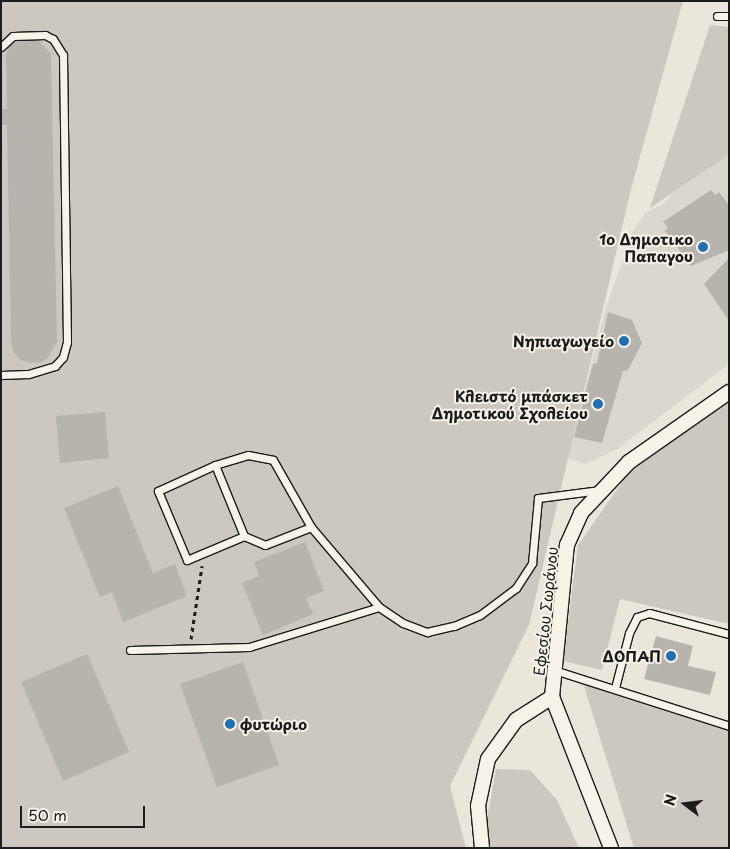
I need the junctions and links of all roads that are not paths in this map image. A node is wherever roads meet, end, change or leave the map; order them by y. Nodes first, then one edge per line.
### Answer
1 (717, 16) dead end
2 (729, 16) edge
3 (1, 47) edge
4 (1, 375) edge
5 (729, 392) edge
6 (215, 465) junction
7 (603, 489) junction
8 (311, 527) junction
9 (244, 536) junction
10 (379, 607) junction
11 (729, 634) edge
12 (130, 650) dead end
13 (554, 670) junction
14 (615, 688) junction
15 (552, 697) junction
16 (729, 726) edge
17 (482, 848) edge
18 (611, 848) edge

1 - 2 lane
3 - 4 lane
5 - 7 street, Εφεσίου Σωράνου
6 - 8 lane
6 - 9 lane
6 - 9 lane
7 - 10 lane
7 - 13 street, Εφεσίου Σωράνου
8 - 9 lane
8 - 10 lane
10 - 12 lane
11 - 14 lane
13 - 14 lane
13 - 15 street, Εφεσίου Σωράνου
14 - 16 lane
15 - 17 street, Εφεσίου Σωράνου
15 - 18 street, Εφεσίου Σωράνου

